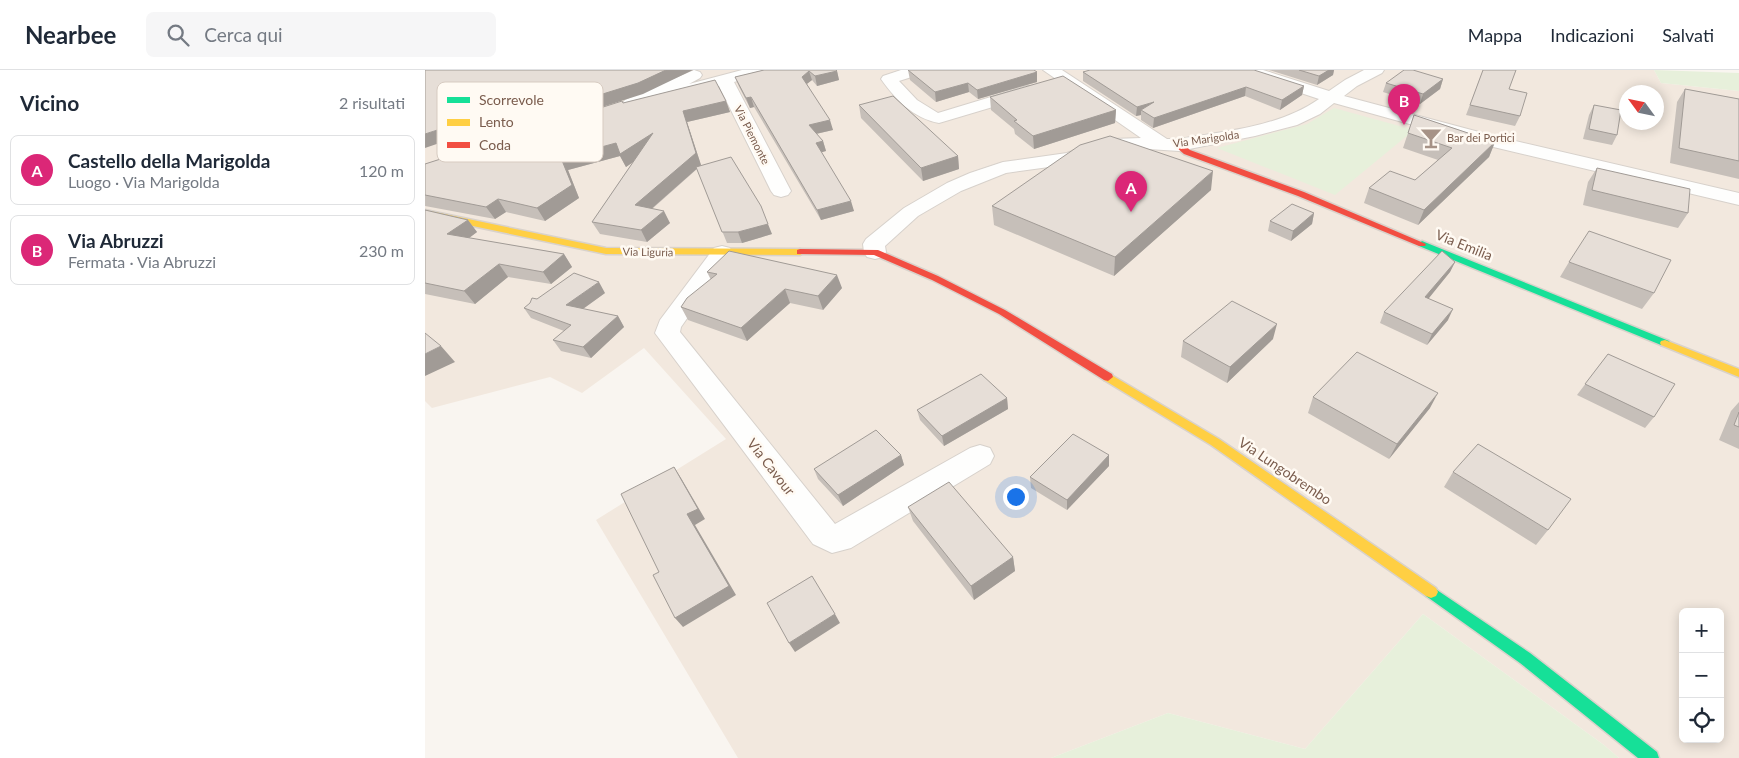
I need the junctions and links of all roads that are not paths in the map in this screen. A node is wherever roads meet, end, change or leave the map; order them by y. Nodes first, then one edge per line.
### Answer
1 (761, 70) edge
2 (917, 70) edge
3 (1247, 70) edge
4 (1376, 70) edge
5 (703, 71) edge
6 (723, 79) junction
7 (1046, 81) edge
8 (1333, 97) junction
9 (1170, 145) junction
10 (781, 191) dead end
11 (1739, 199) edge
12 (425, 213) edge
13 (875, 252) junction
14 (722, 253) junction
15 (1739, 374) edge
16 (980, 456) dead end
17 (1651, 758) edge

1 - 6 street
2 - 7 street
3 - 8 street
4 - 8 street, Via Marigolda
5 - 6 street
5 - 6 street
6 - 10 street, Via Piemonte
7 - 9 street
8 - 9 street, Via Marigolda
8 - 11 street
9 - 13 street, Via Marigolda
9 - 15 street, Via Emilia
12 - 14 street, Via Liguria
13 - 14 street, Via Liguria
13 - 17 street, Via Lungobrembo
14 - 16 street, Via Cavour

